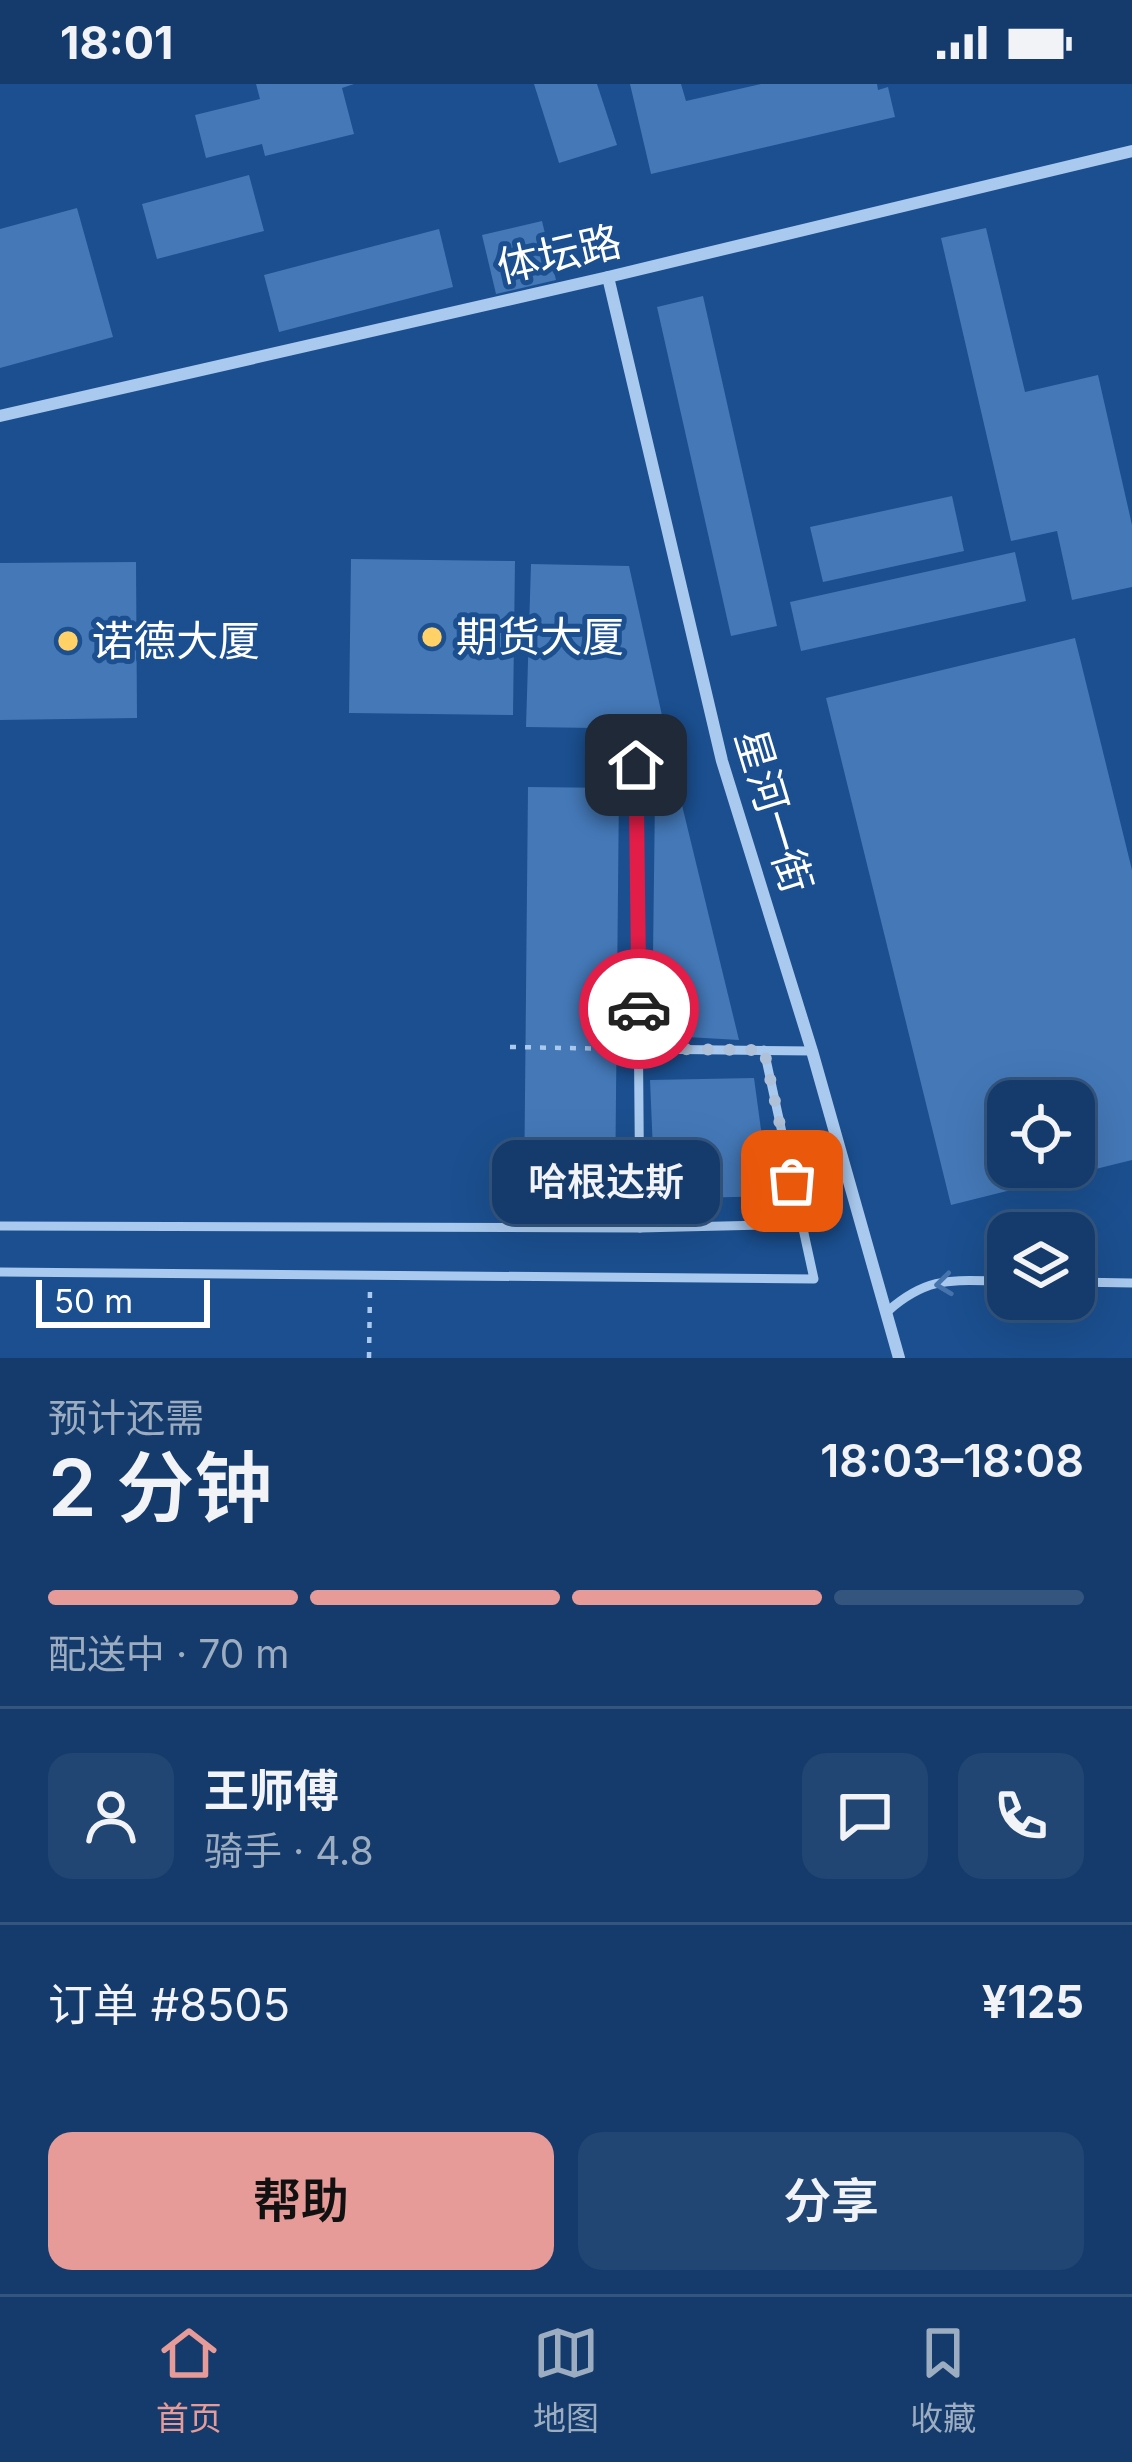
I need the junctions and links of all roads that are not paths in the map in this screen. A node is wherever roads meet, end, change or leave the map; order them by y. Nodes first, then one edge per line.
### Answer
1 (1132, 151) edge
2 (608, 277) junction
3 (0, 416) edge
4 (636, 765) dead end
5 (640, 1049) junction
6 (764, 1050) junction
7 (812, 1051) junction
8 (801, 1224) junction
9 (0, 1226) edge
10 (640, 1228) junction
11 (0, 1272) edge
12 (987, 1281) edge
13 (1095, 1282) edge
14 (1132, 1283) edge
15 (888, 1311) junction
16 (899, 1358) edge

1 - 2 street, 体坛路
2 - 3 street, 体坛路
2 - 7 street, 星河一街
4 - 5 lane
5 - 6 lane
5 - 10 lane
6 - 7 lane
6 - 8 lane
7 - 15 street, 星河一街
8 - 10 lane
8 - 11 lane
9 - 10 lane
12 -> 15 lane
13 - 14 lane
15 - 16 street, 星河一街

